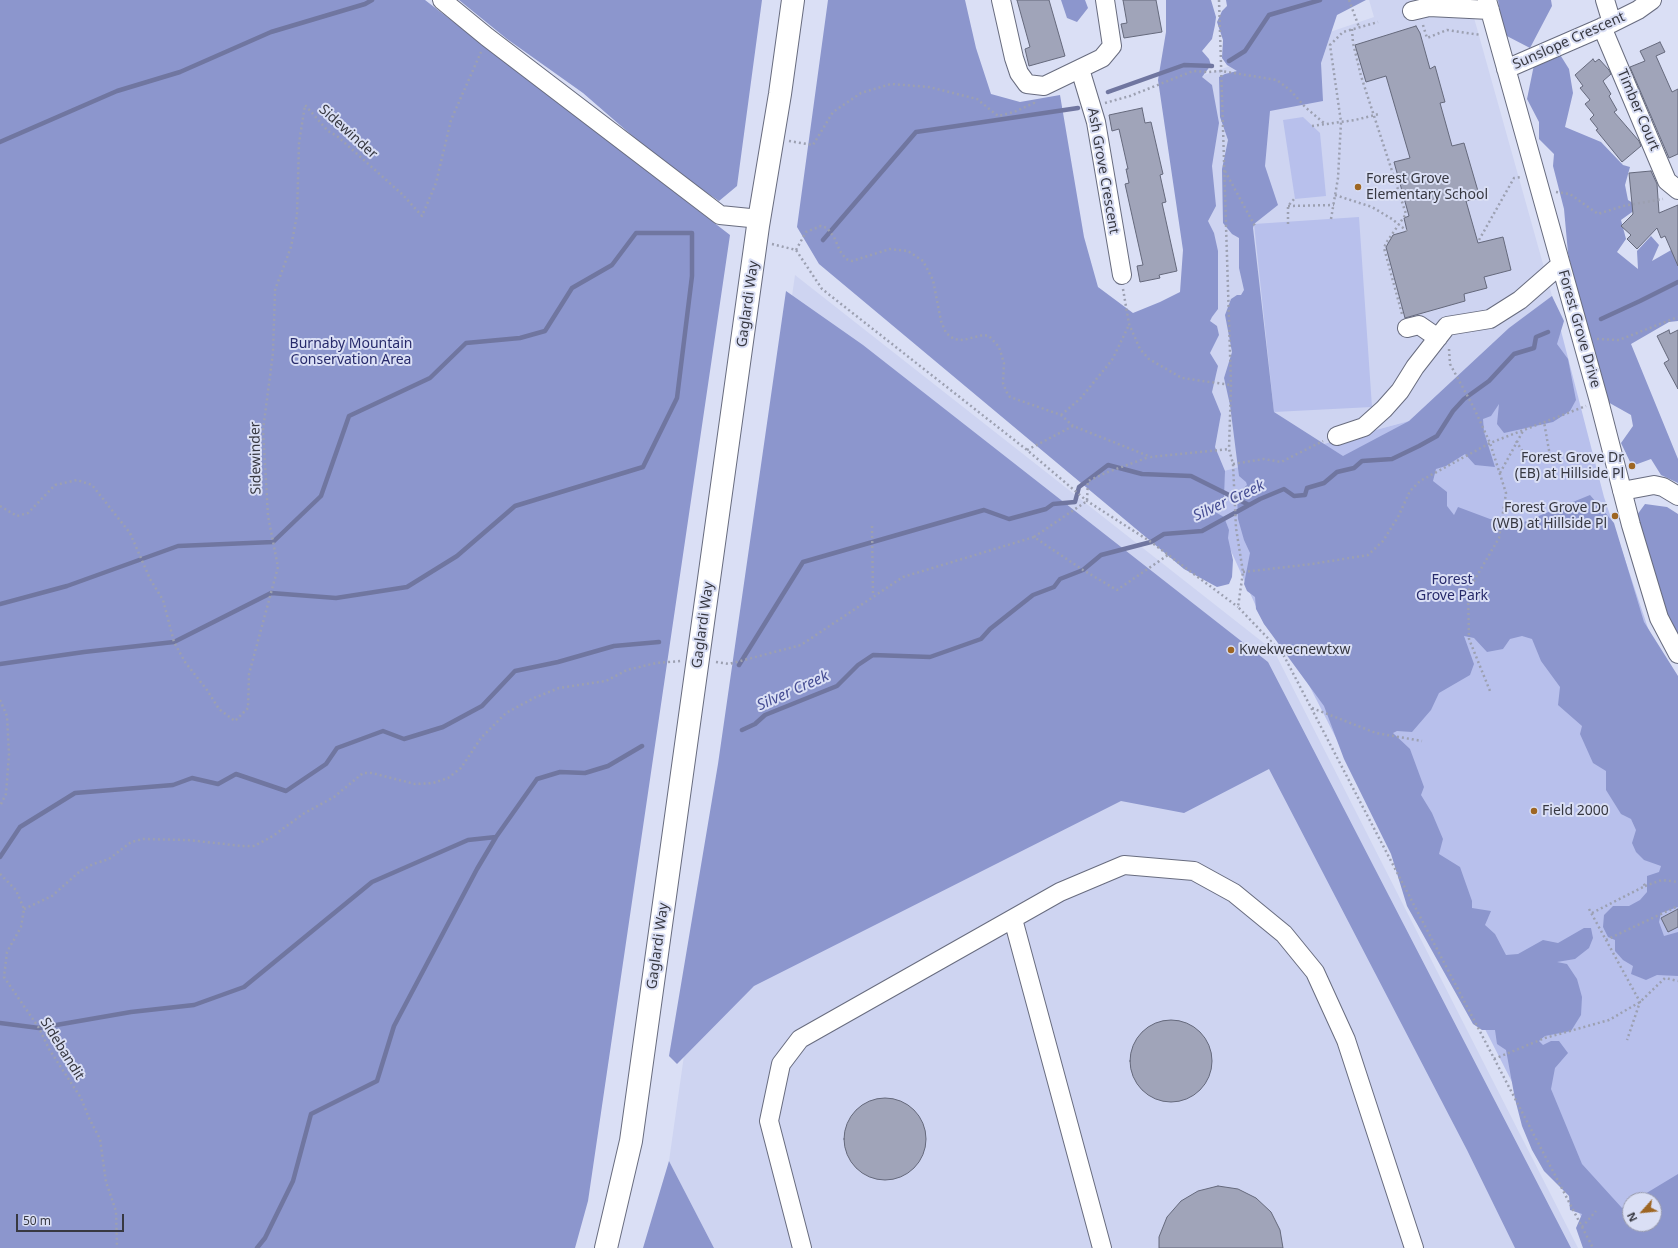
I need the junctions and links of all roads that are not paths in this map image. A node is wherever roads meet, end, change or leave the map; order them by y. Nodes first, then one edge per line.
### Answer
1 (442, 0) edge
2 (793, 0) edge
3 (1001, 0) edge
4 (1105, 0) edge
5 (1605, 0) edge
6 (1652, 0) edge
7 (1488, 5) edge
8 (1417, 18) road end
9 (1607, 25) junction
10 (1080, 69) junction
11 (1506, 69) junction
12 (1674, 194) edge
13 (760, 219) junction
14 (1560, 265) junction
15 (1122, 280) road end
16 (1407, 328) road end
17 (1442, 332) junction
18 (1337, 436) road end
19 (1622, 491) junction
20 (1678, 496) edge
21 (1678, 654) edge
22 (1013, 919) junction
23 (606, 1248) edge
24 (802, 1248) edge
25 (1102, 1248) edge
26 (1414, 1248) edge

1 - 13 street
2 - 13 main road, Gaglardi Way
3 - 10 street
4 - 10 street
5 - 9 street, Timber Court
6 - 9 street, Sunslope Crescent
7 - 8 street
7 - 11 street, Forest Grove Drive
9 - 11 street, Sunslope Crescent
9 - 12 street, Timber Court
10 - 15 street, Ash Grove Crescent
11 - 14 street, Forest Grove Drive
13 - 23 main road, Gaglardi Way
14 - 17 street
14 - 19 street, Forest Grove Drive
16 - 17 street
17 - 18 street
19 - 20 street
19 - 21 street, Forest Grove Drive
22 - 24 street
22 - 25 street
22 - 26 street

